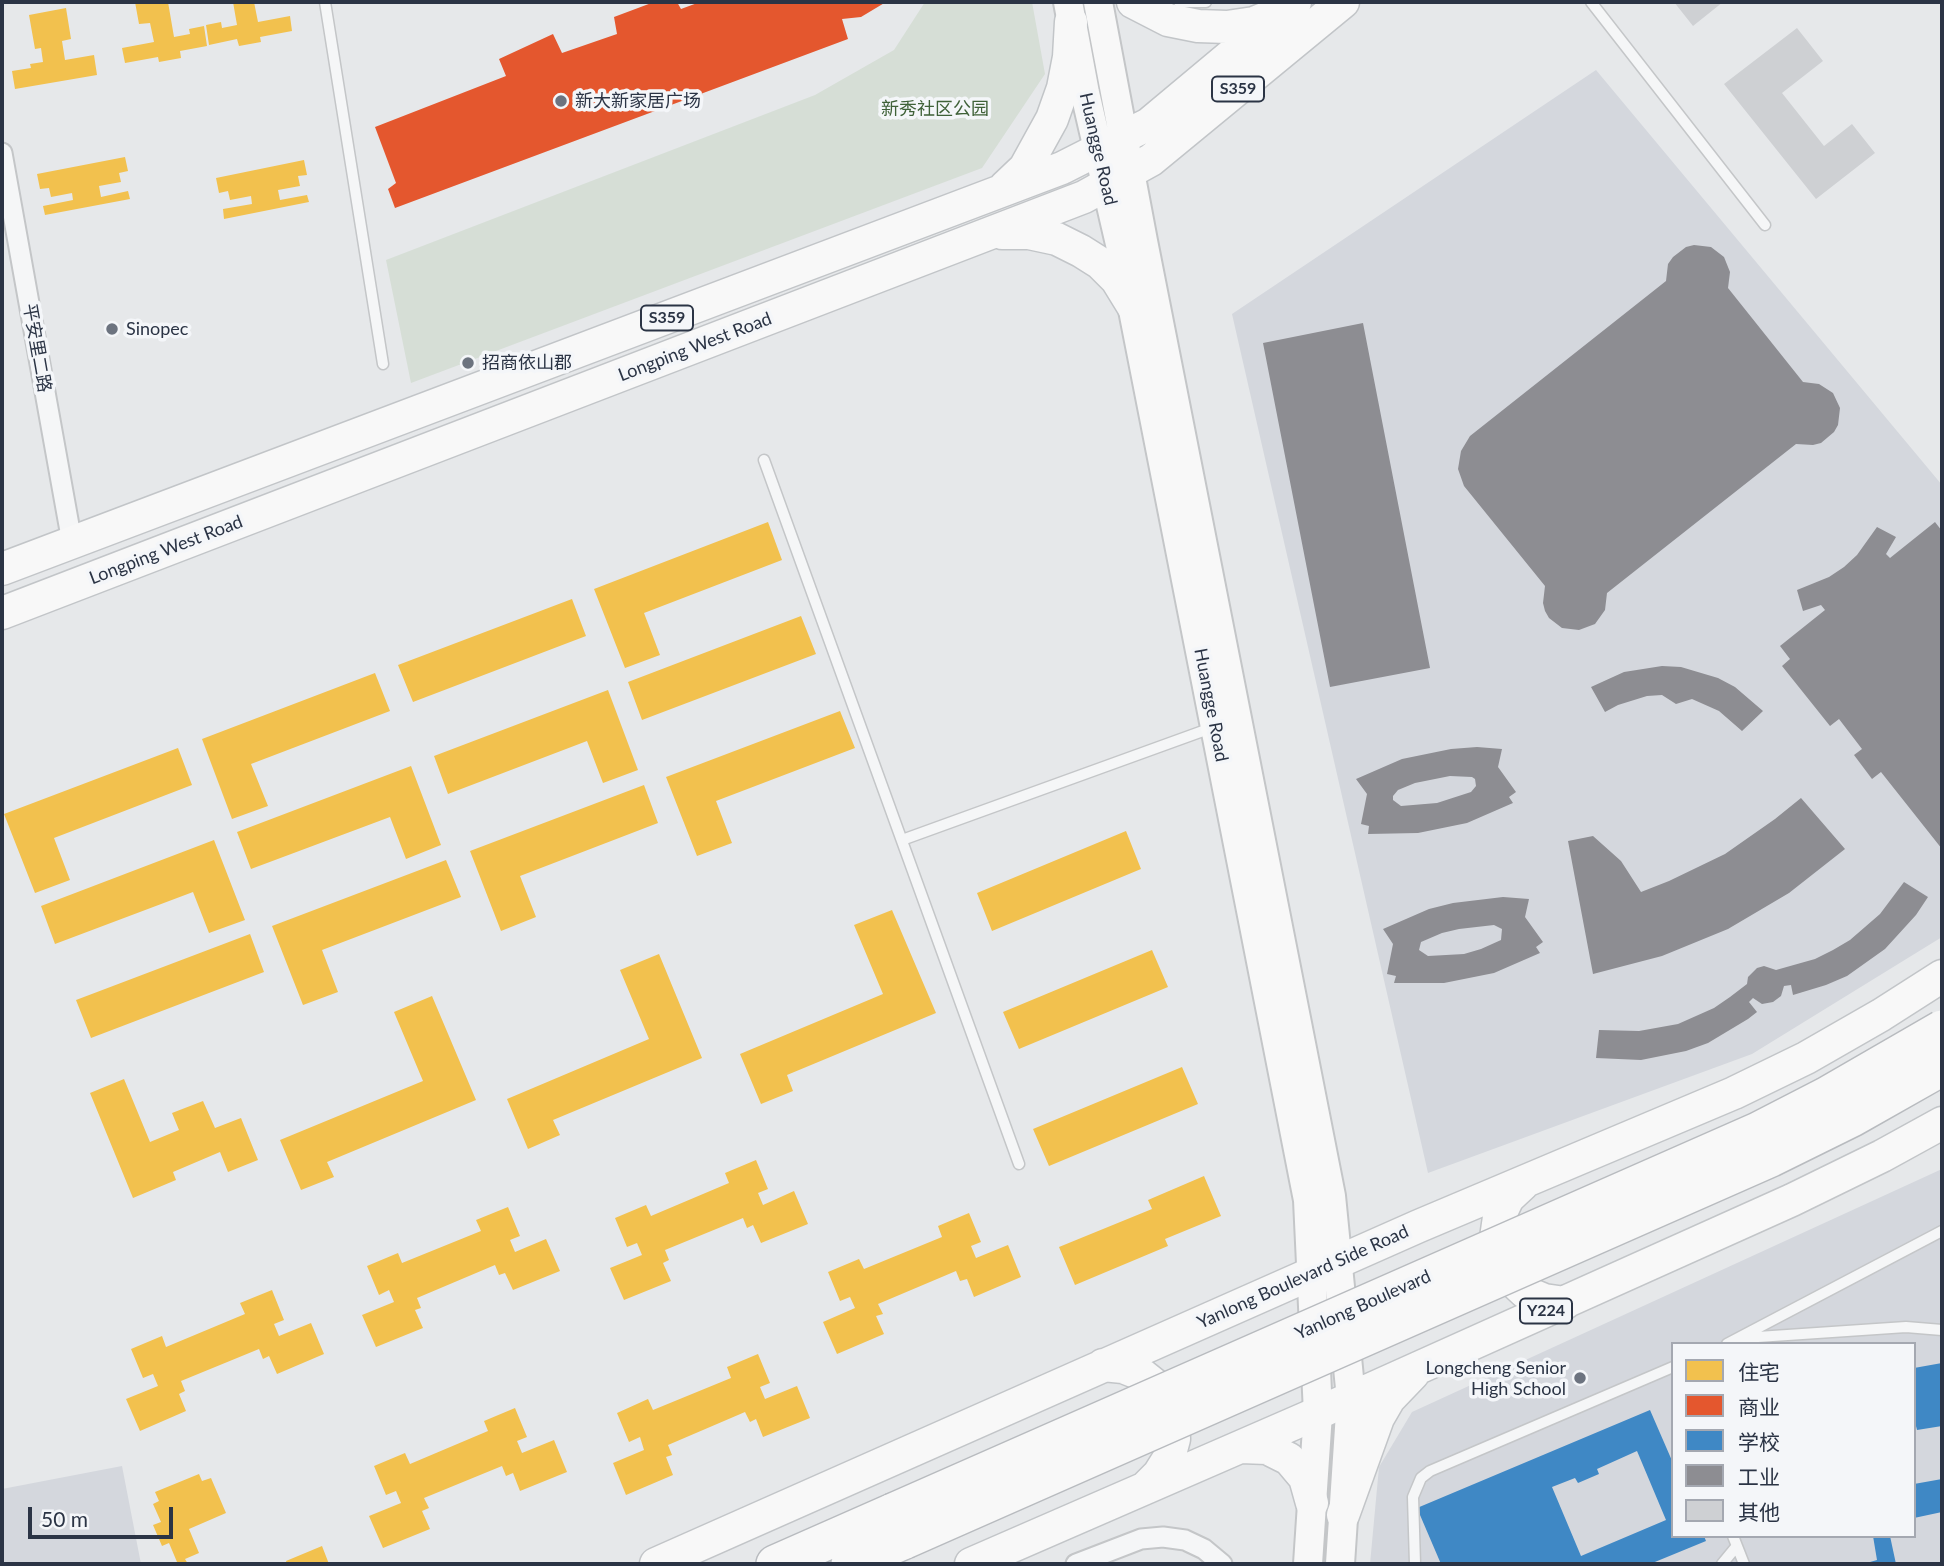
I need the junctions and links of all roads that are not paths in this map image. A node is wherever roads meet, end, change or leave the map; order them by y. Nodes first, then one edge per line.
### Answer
1 (325, 2) edge
2 (1098, 2) edge
3 (1133, 2) edge
4 (1180, 2) edge
5 (1206, 2) edge
6 (1343, 2) edge
7 (1591, 2) edge
8 (1289, 7) edge
9 (1070, 12) edge
10 (1111, 144) junction
11 (2, 153) edge
12 (1118, 180) junction
13 (998, 193) junction
14 (1765, 225) dead end
15 (994, 233) junction
16 (794, 270) junction
17 (807, 304) junction
18 (1133, 306) junction
19 (383, 364) dead end
20 (764, 460) dead end
21 (166, 507) junction
22 (72, 542) junction
23 (180, 545) junction
24 (2, 569) edge
25 (2, 613) edge
26 (1226, 723) junction
27 (902, 840) junction
28 (1942, 975) edge
29 (1942, 1029) edge
30 (1942, 1067) edge
31 (1942, 1123) edge
32 (1019, 1164) dead end
33 (1523, 1184) junction
34 (1942, 1231) edge
35 (1325, 1268) junction
36 (1565, 1303) junction
37 (1942, 1330) edge
38 (1739, 1339) junction
39 (1732, 1342) edge
40 (1103, 1365) junction
41 (1420, 1367) junction
42 (1671, 1368) edge
43 (1351, 1398) junction
44 (1318, 1413) junction
45 (1241, 1447) junction
46 (1145, 1488) junction
47 (1312, 1503) junction
48 (1343, 1515) junction
49 (899, 1526) junction
50 (1734, 1542) edge
51 (656, 1564) edge
52 (775, 1564) edge
53 (850, 1564) edge
54 (971, 1564) edge
55 (1076, 1564) edge
56 (1222, 1564) edge
57 (1308, 1564) edge
58 (1340, 1564) edge
59 (1415, 1564) edge
60 (1722, 1564) edge
61 (1744, 1564) edge

1 - 19 lane
2 - 10 main road, Huangge Road
3 - 8 main road
4 - 5 lane
6 - 12 main road, Longping West Road / S359
7 - 14 lane
8 - 10 main road, Longping West Road / S359
9 - 10 main road, Huangge Road
9 - 13 main road
10 - 12 main road, Huangge Road
10 - 13 main road, Longping West Road / S359
11 - 22 street, 平安里二路
12 - 15 main road, Longping West Road / S359
12 - 18 main road, Huangge Road
12 - 26 main road, Huangge Road
13 - 16 main road, Longping West Road / S359
15 - 17 main road, Longping West Road / S359
15 - 18 main road
16 - 17 main road
16 - 21 main road, Longping West Road / S359
17 - 23 main road, Longping West Road / S359
18 - 26 main road, Huangge Road
20 - 27 lane
21 - 22 main road, Longping West Road / S359
21 - 23 main road
22 - 24 main road, Longping West Road / S359
23 - 25 main road, Longping West Road / S359
26 - 27 lane
26 - 35 main road, Huangge Road
27 - 32 lane
28 - 33 main road, Yanlong Boulevard Side Road
29 - 49 highway, Yanlong Boulevard, bridge
30 - 49 highway, Yanlong Boulevard, bridge
31 - 36 main road, Y224
33 - 35 main road, Yanlong Boulevard Side Road
33 - 36 main road
34 - 38 lane
35 - 40 main road, Yanlong Boulevard Side Road
35 - 43 main road, Huangge Road
35 - 44 main road, Huangge Road
36 - 41 main road, Y224
37 - 38 lane
38 - 39 lane
40 - 46 main road
40 - 51 main road, Yanlong Boulevard Side Road
41 - 43 main road, Y224
41 - 48 main road
42 - 59 lane
43 - 44 main road, Y224
43 - 48 main road, Huangge Road
44 - 45 main road, Y224
44 - 47 main road, Huangge Road
45 - 46 main road, Y224
45 - 47 main road
46 - 54 main road, Y224
47 - 57 main road, Huangge Road
48 - 58 main road, Huangge Road
49 - 52 highway, Yanlong Boulevard
49 - 53 highway, Yanlong Boulevard
50 - 60 lane
50 - 61 lane
55 - 56 street

